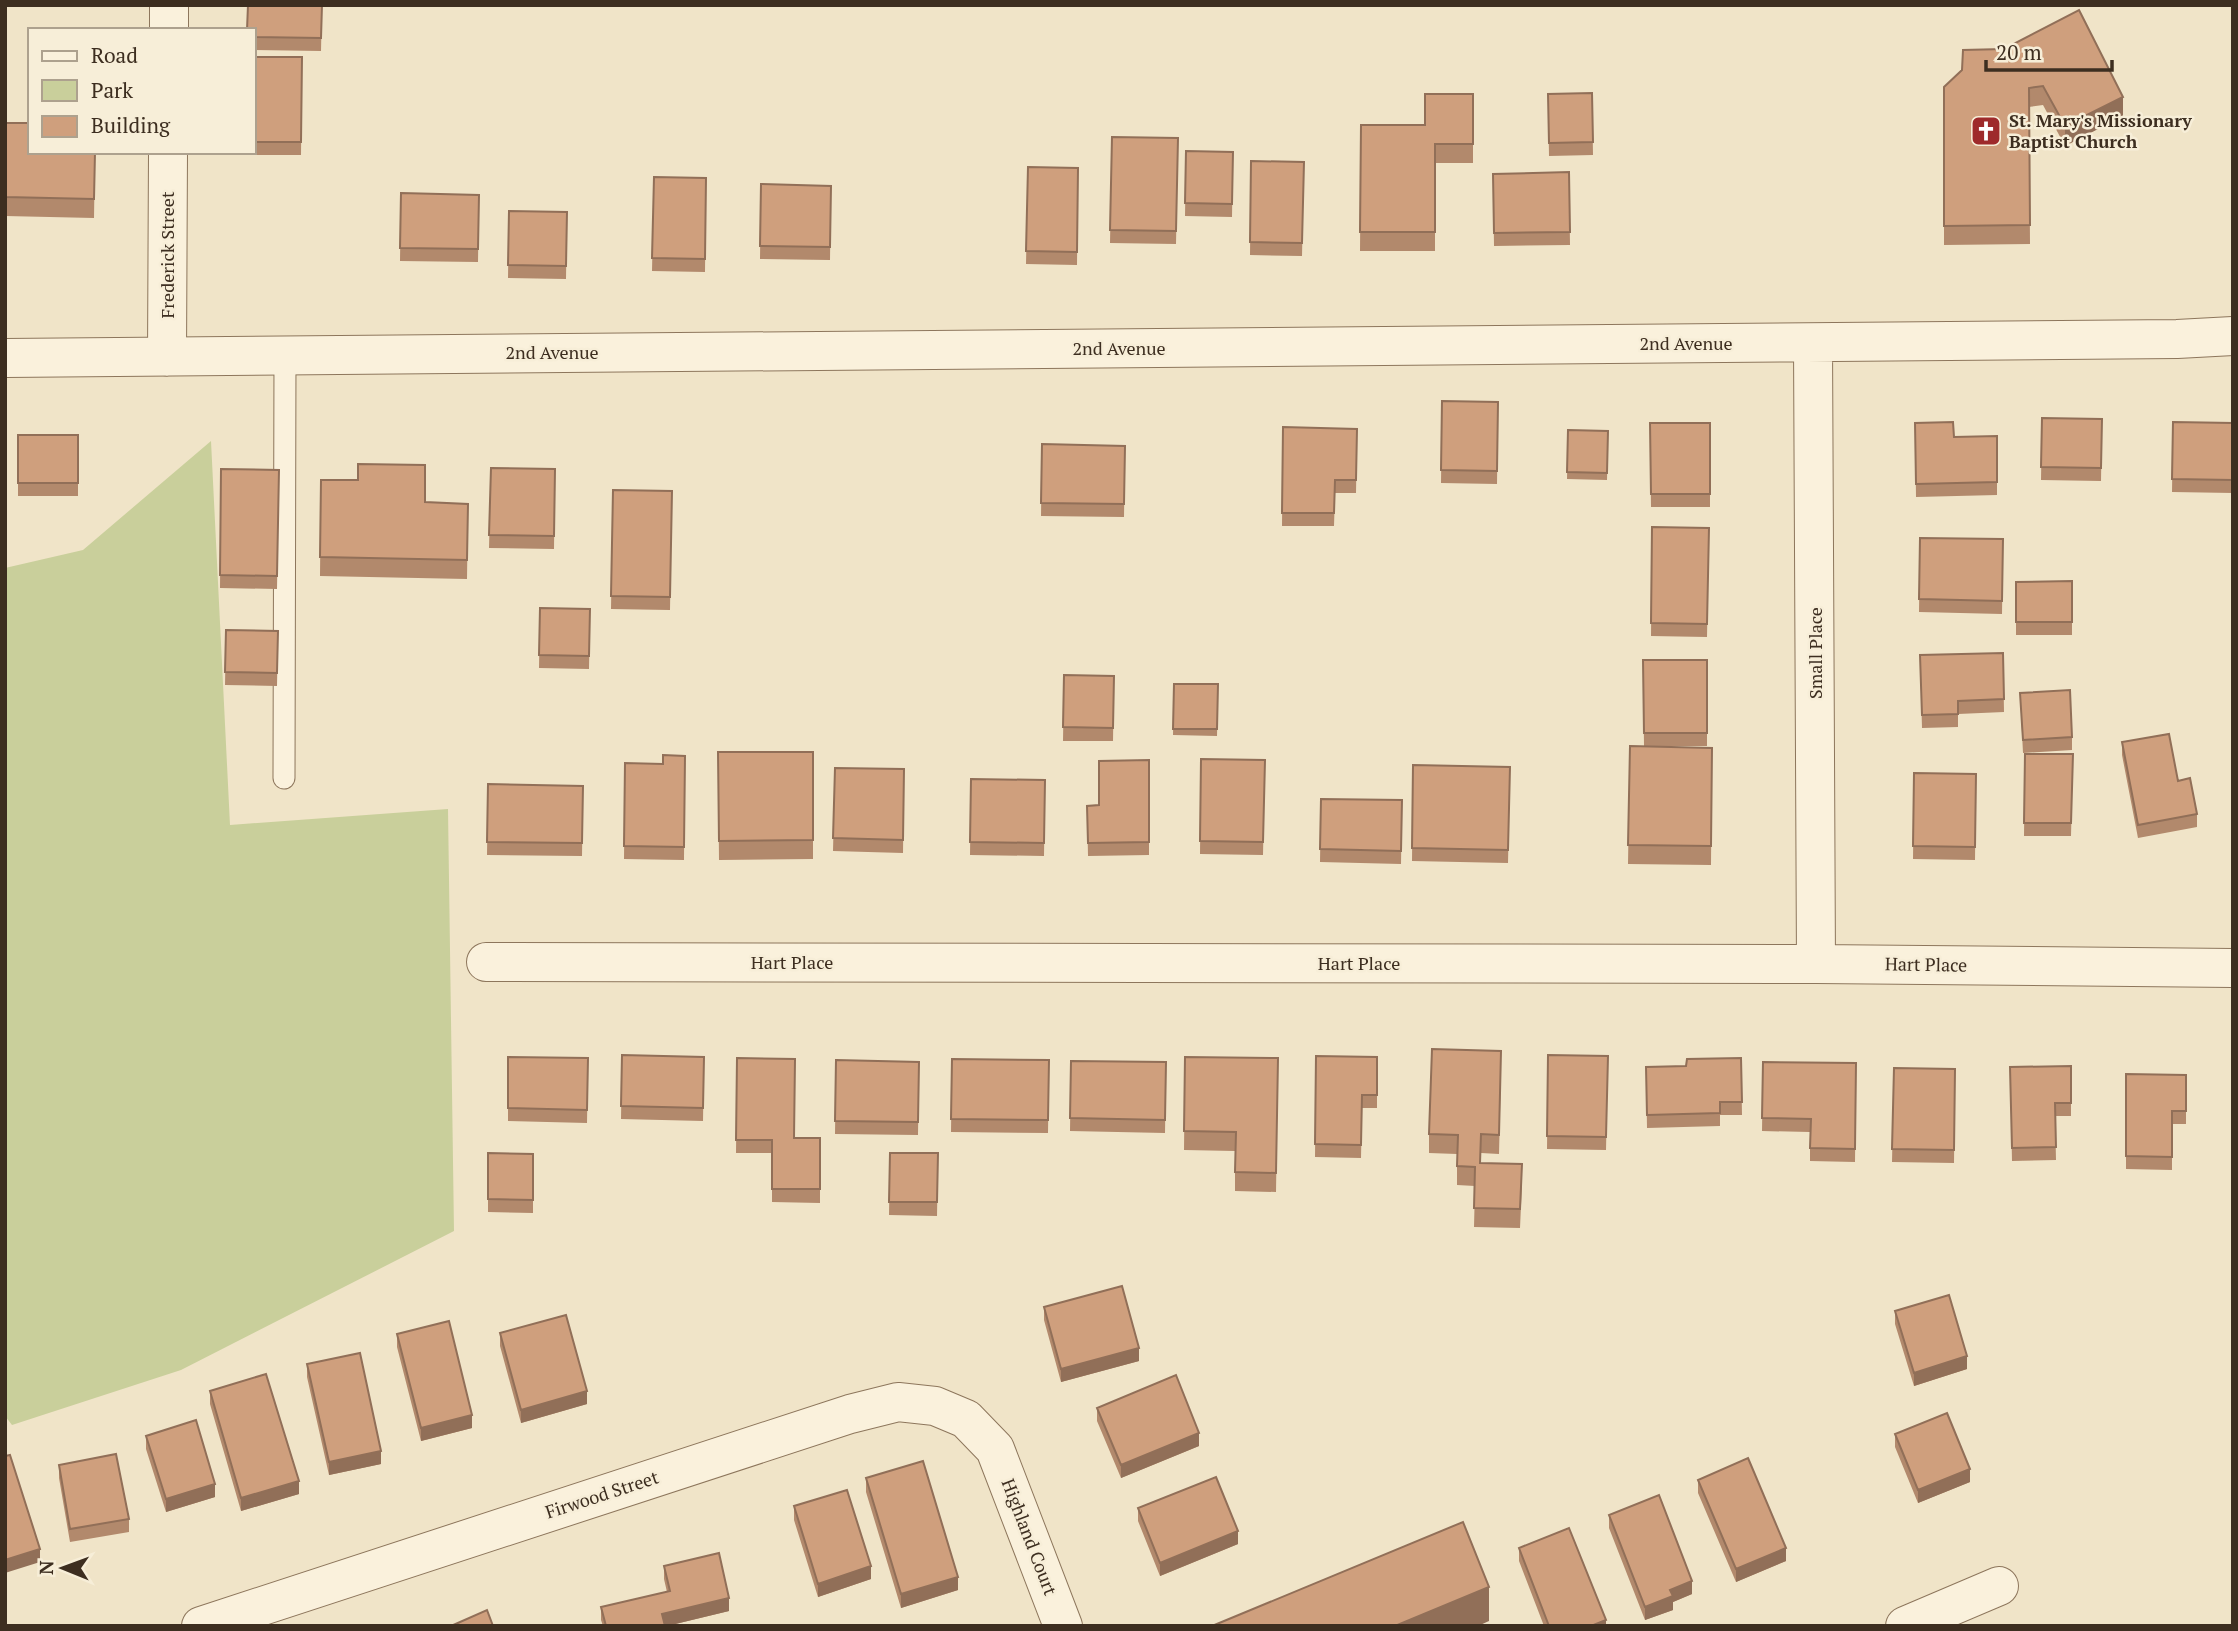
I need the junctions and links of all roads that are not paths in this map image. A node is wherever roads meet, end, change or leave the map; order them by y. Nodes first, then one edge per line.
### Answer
1 (169, 5) edge
2 (169, 28) edge
3 (168, 154) edge
4 (2233, 336) edge
5 (1813, 343) junction
6 (285, 356) junction
7 (167, 357) junction
8 (5, 358) edge
9 (285, 778) dead end
10 (486, 962) dead end
11 (1816, 964) junction
12 (2233, 968) edge
13 (995, 1449) joint
14 (1999, 1586) dead end
15 (201, 1626) edge
16 (1063, 1626) edge
17 (1905, 1626) edge

1 - 2 street
3 - 7 street, Frederick Street
4 - 5 street, 2nd Avenue
5 - 6 street, 2nd Avenue
5 - 11 street, Small Place
6 - 7 street, 2nd Avenue
6 - 9 lane
7 - 8 street, 2nd Avenue
10 - 11 street, Hart Place
11 - 12 street, Hart Place
13 - 15 street, Firwood Street
13 - 16 street, Highland Court
14 - 17 street

